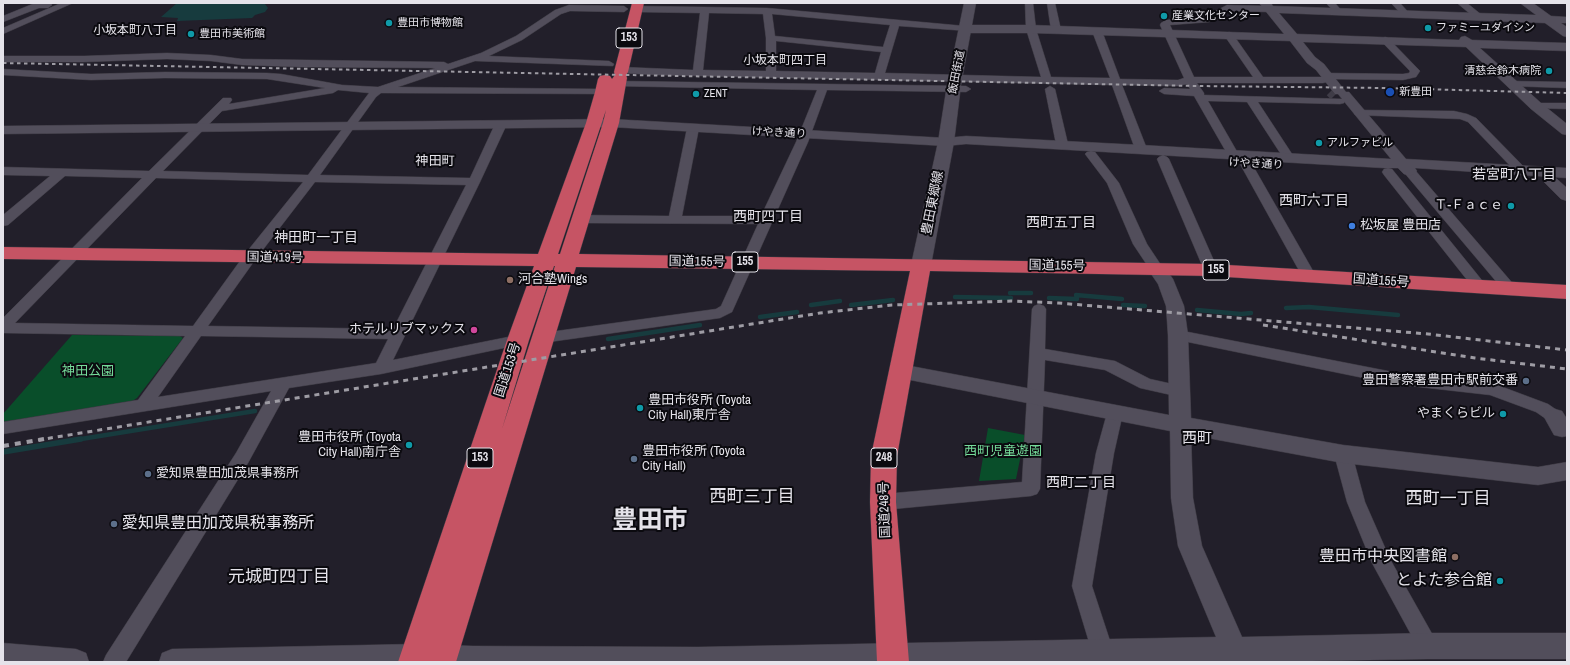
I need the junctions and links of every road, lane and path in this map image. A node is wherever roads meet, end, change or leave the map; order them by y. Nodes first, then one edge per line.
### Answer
1 (60, 3) edge
2 (69, 3) edge
3 (970, 3) edge
4 (1029, 3) edge
5 (1051, 3) edge
6 (1394, 3) edge
7 (1461, 3) edge
8 (1526, 3) edge
9 (631, 6) edge
10 (687, 6) edge
11 (1268, 6) edge
12 (1334, 7) edge
13 (705, 10) junction
14 (767, 11) junction
15 (1406, 14) junction
16 (1437, 15) junction
17 (1478, 16) junction
18 (3, 19) edge
19 (1548, 19) junction
20 (1567, 20) edge
21 (895, 24) junction
22 (965, 29) junction
23 (1031, 29) junction
24 (1056, 30) junction
25 (3, 31) edge
26 (1097, 31) junction
27 (1567, 33) edge
28 (1170, 34) junction
29 (1229, 35) junction
30 (1293, 37) junction
31 (771, 38) junction
32 (1386, 40) junction
33 (1468, 44) junction
34 (1567, 47) edge
35 (887, 50) junction
36 (3, 59) edge
37 (474, 59) junction
38 (457, 65) junction
39 (3, 72) edge
40 (698, 72) junction
41 (771, 74) junction
42 (613, 76) junction
43 (879, 76) junction
44 (1326, 78) junction
45 (1259, 79) junction
46 (1190, 80) junction
47 (954, 84) junction
48 (1512, 84) junction
49 (1048, 85) junction
50 (1567, 85) edge
51 (1118, 86) junction
52 (823, 87) junction
53 (341, 88) junction
54 (379, 90) junction
55 (1200, 95) junction
56 (1338, 95) junction
57 (1250, 99) junction
58 (227, 100) dead end
59 (1536, 106) junction
60 (1567, 106) edge
61 (217, 109) junction
62 (1359, 113) junction
63 (603, 123) junction
64 (501, 124) junction
65 (350, 127) junction
66 (693, 128) junction
67 (198, 129) junction
68 (3, 130) edge
69 (1567, 131) edge
70 (804, 134) junction
71 (946, 142) junction
72 (1062, 144) junction
73 (1141, 148) junction
74 (1091, 154) junction
75 (1233, 155) junction
76 (1288, 157) junction
77 (1163, 159) junction
78 (1246, 164) junction
79 (1386, 168) junction
80 (1407, 168) junction
81 (1521, 170) junction
82 (3, 171) edge
83 (61, 172) junction
84 (1567, 173) edge
85 (152, 174) junction
86 (311, 179) junction
87 (474, 182) junction
88 (1559, 182) edge
89 (1567, 196) edge
90 (581, 219) junction
91 (675, 220) junction
92 (766, 220) junction
93 (3, 222) edge
94 (3, 253) edge
95 (73, 254) junction
96 (250, 257) junction
97 (436, 260) junction
98 (557, 260) junction
99 (748, 262) junction
100 (921, 265) junction
101 (1156, 268) junction
102 (1211, 270) junction
103 (1309, 276) junction
104 (1480, 287) junction
105 (1510, 288) junction
106 (1567, 292) edge
107 (1039, 309) dead end
108 (3, 328) edge
109 (198, 331) junction
110 (396, 334) junction
111 (1178, 334) junction
112 (530, 339) junction
113 (1037, 353) junction
114 (381, 368) junction
115 (900, 371) junction
116 (284, 383) junction
117 (1180, 391) junction
118 (1036, 397) junction
119 (144, 405) junction
120 (1115, 413) junction
121 (1181, 425) junction
122 (1561, 427) edge
123 (3, 428) edge
124 (1343, 454) junction
125 (1567, 471) edge
126 (883, 502) junction
127 (1428, 646) junction
128 (1566, 647) edge
129 (1234, 650) junction
130 (1346, 655) edge
131 (3, 656) edge
132 (1104, 657) edge
133 (893, 659) edge
134 (428, 660) edge
135 (637, 661) edge
136 (76, 662) edge
137 (114, 662) edge
138 (172, 662) edge

1 - 18 street
2 - 25 street
3 - 22 main road, 飯田街道
4 - 23 street
5 - 24 street
6 - 15 street
7 - 17 street
8 - 19 street
9 - 10 street
9 - 37 street
9 - 42 highway, 国道153号 / 153
10 - 13 street
11 - 12 street
11 - 28 street
11 - 30 street
12 - 15 street
13 - 14 street
13 - 40 street
14 - 21 street
14 - 31 street
15 - 16 street
16 - 17 street
16 - 33 street
17 - 19 street
19 - 20 street
19 - 27 street
21 - 22 street
21 - 35 street
22 - 23 street
22 - 47 main road, 飯田街道
23 - 24 street
23 - 49 street
24 - 26 street
26 - 28 street
26 - 51 street
28 - 29 street
28 - 46 street
29 - 30 street
29 - 45 street
30 - 32 street
30 - 44 street
31 - 35 street
31 - 41 street
32 - 33 street
32 - 44 street
33 - 34 street
33 - 48 street
35 - 43 street
36 - 38 street
37 - 38 street
37 - 42 street
38 - 54 street
39 - 53 street
40 - 41 street
40 - 42 street
41 - 43 street
42 - 52 street
42 - 54 street
42 - 63 highway, 国道153号 / 153
43 - 47 street
44 - 45 street
44 - 56 street
45 - 46 street
46 - 51 street
46 - 55 street
47 - 49 street
47 - 49 street
47 - 52 street
47 - 71 main road, 飯田街道
48 - 50 street
48 - 59 street
49 - 51 street
49 - 72 street
51 - 55 street
51 - 73 street
52 - 70 street
53 - 54 street
53 - 61 street
54 - 65 street
55 - 57 street
55 - 75 street
56 - 57 street
56 - 62 street
56 - 79 street
57 - 76 street
58 - 61 street
59 - 60 street
59 - 69 street
61 - 67 street
62 - 80 street
62 - 81 street
63 - 64 street, けやき通り
63 - 66 street, けやき通り
63 - 90 highway, 国道153号 / 153
63 - 98 highway, 国道153号 / 153
64 - 65 street, けやき通り
64 - 87 street
65 - 67 street, けやき通り
65 - 86 street
66 - 70 street, けやき通り
66 - 91 street
67 - 68 street, けやき通り
67 - 85 street
70 - 71 street, けやき通り
70 - 92 street
71 - 72 street, けやき通り
71 - 74 street, けやき通り
71 - 100 main road, 豊田東郷線
72 - 73 street, けやき通り
73 - 75 street, けやき通り
74 - 77 street, けやき通り
74 - 101 street
75 - 76 street, けやき通り
76 - 79 street, けやき通り
77 - 78 street, けやき通り
77 - 102 street
78 - 79 street, けやき通り
78 - 103 street
79 - 80 street, けやき通り
79 - 104 street
80 - 81 street, けやき通り
80 - 88 street, けやき通り
80 - 105 street
81 - 84 street, けやき通り
82 - 83 street
83 - 85 street
83 - 93 street
85 - 86 street
85 - 95 street
86 - 87 street
86 - 96 street
87 - 97 street
88 - 89 street
90 - 91 street
90 - 98 highway, 国道153号 / 153
91 - 92 street
92 - 99 street
94 - 95 highway, 国道419号
95 - 96 highway, 国道419号
95 - 108 street
96 - 97 highway, 国道419号
96 - 109 street
97 - 98 highway, 国道419号
97 - 110 street
98 - 99 highway, 国道155号 / 155
98 - 112 highway, 国道153号 / 153
99 - 100 highway, 国道155号 / 155
99 - 112 street
100 - 101 highway, 国道155号 / 155
100 - 115 highway, 国道248号 / 248
101 - 102 highway, 国道155号 / 155
101 - 111 street
102 - 103 highway, 国道155号 / 155
103 - 104 highway, 国道155号 / 155
104 - 105 highway, 国道155号 / 155
105 - 106 highway, 国道155号 / 155
107 - 113 street
108 - 109 street
109 - 110 street
109 - 119 street
110 - 114 street
111 - 117 street
111 - 122 street
112 - 114 street
112 - 134 highway, 国道153号 / 153
113 - 117 street
113 - 118 street
114 - 116 street
115 - 118 street
115 - 126 highway, 国道248号 / 248
116 - 119 street
116 - 137 street
117 - 121 street
118 - 120 street
118 - 126 street
119 - 123 street
120 - 121 street
120 - 132 street
121 - 124 street
121 - 129 street
124 - 125 street
124 - 127 street
126 - 133 highway, 国道248号 / 248
127 - 128 street
127 - 130 street
129 - 130 street
129 - 132 street
131 - 136 street
132 - 133 street
133 - 135 street
134 - 135 street
134 - 138 street

